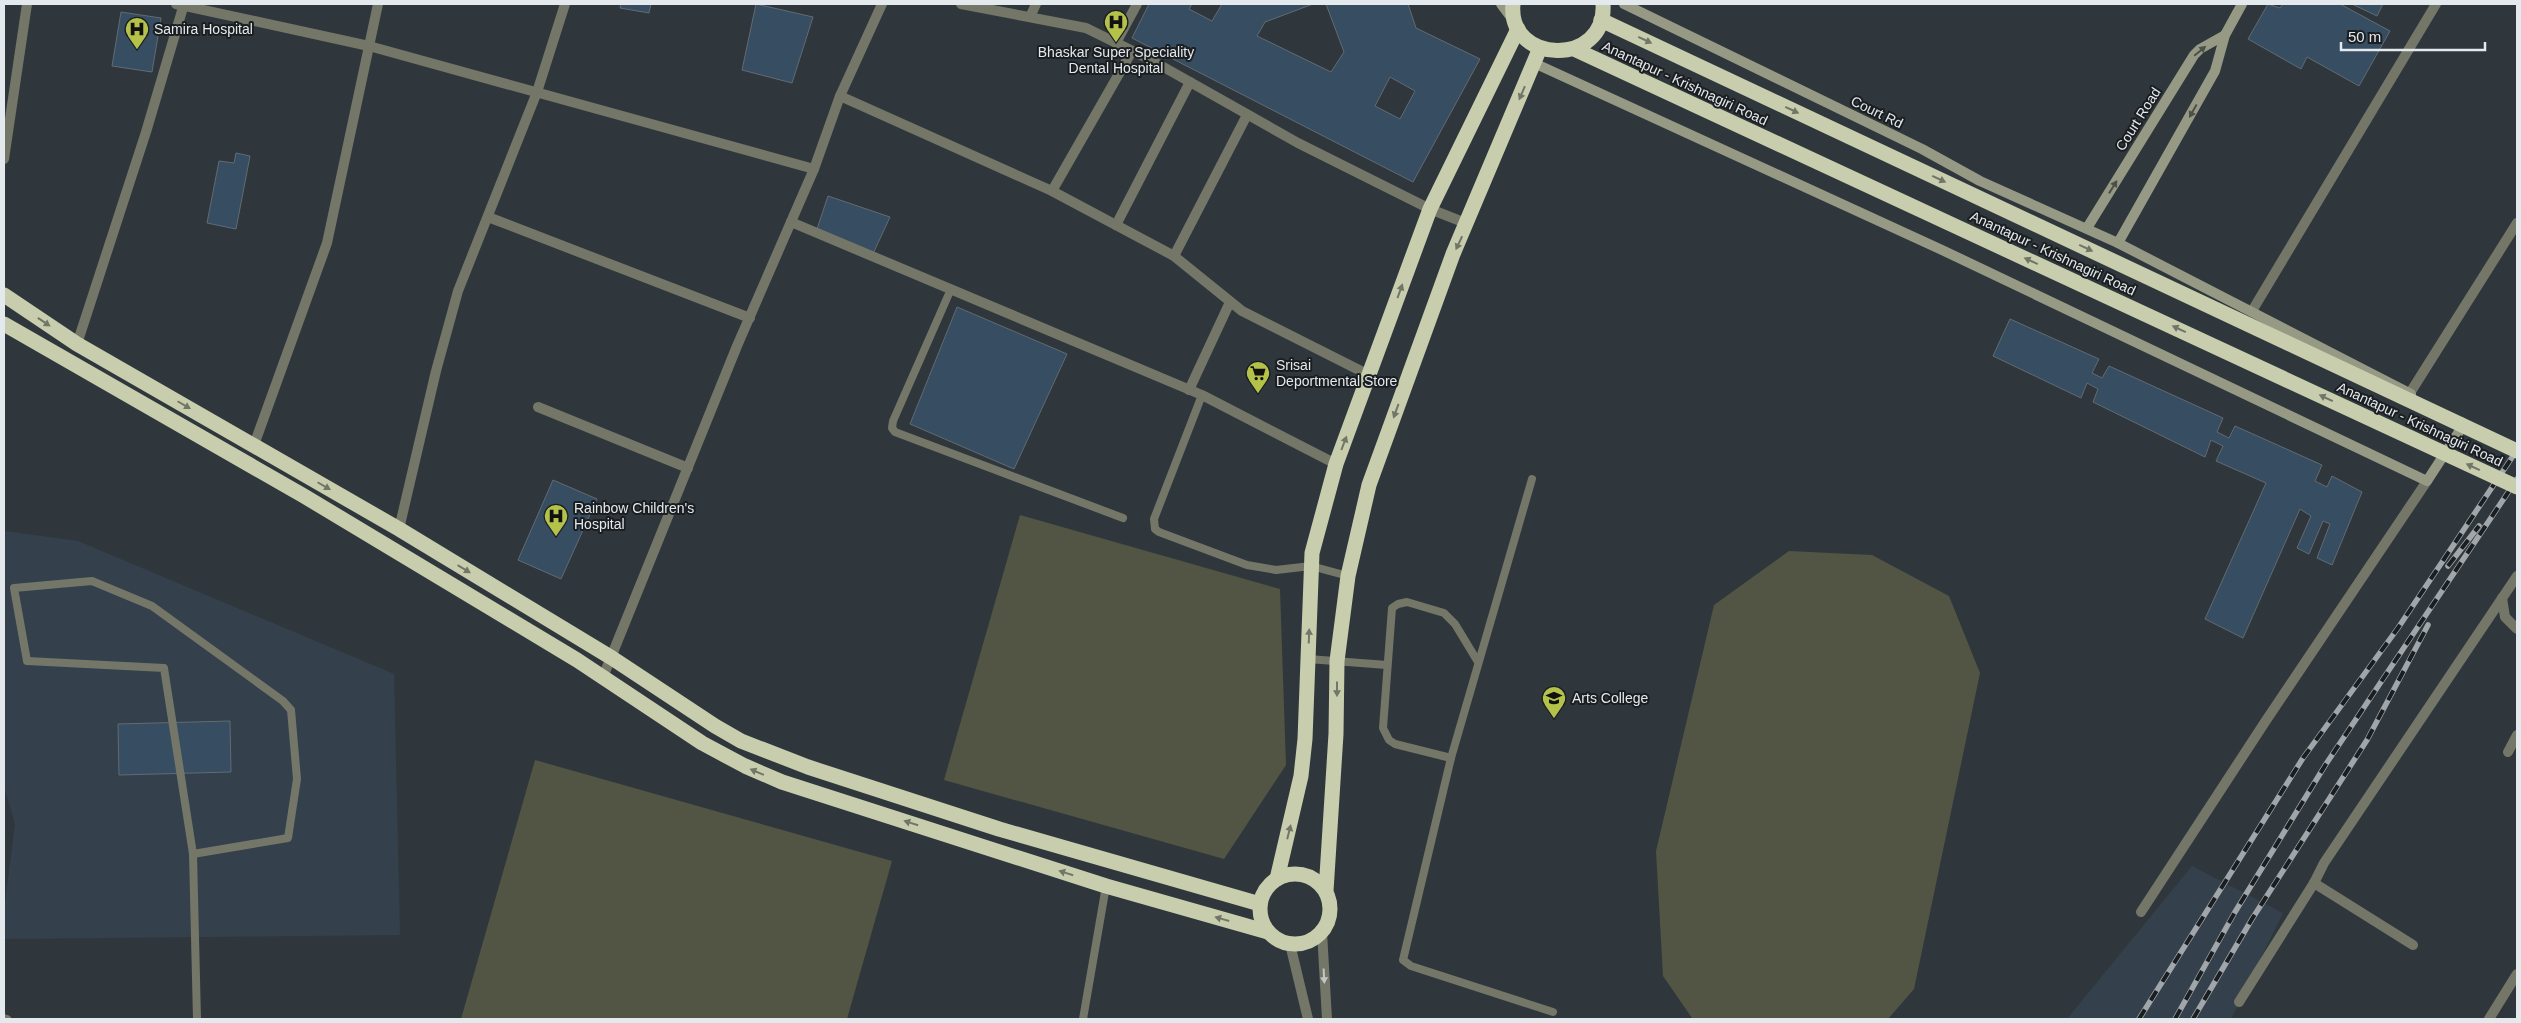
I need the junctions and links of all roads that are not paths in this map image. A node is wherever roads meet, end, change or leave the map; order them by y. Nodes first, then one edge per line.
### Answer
1 (27, 4) edge
2 (181, 4) edge
3 (378, 4) edge
4 (565, 4) edge
5 (882, 4) edge
6 (960, 4) edge
7 (1036, 4) edge
8 (1137, 4) edge
9 (1501, 4) edge
10 (1513, 4) edge
11 (1603, 4) edge
12 (1624, 4) edge
13 (2242, 4) edge
14 (2436, 4) edge
15 (1030, 17) junction
16 (1601, 20) junction
17 (1517, 26) junction
18 (2225, 35) junction
19 (1116, 43) junction
20 (369, 46) junction
21 (1540, 48) junction
22 (1574, 49) junction
23 (1132, 51) junction
24 (1534, 63) junction
25 (1190, 82) junction
26 (537, 92) junction
27 (840, 96) junction
28 (1247, 115) junction
29 (4, 159) edge
30 (814, 169) junction
31 (1052, 191) junction
32 (1430, 209) junction
33 (488, 217) junction
34 (791, 222) junction
35 (2517, 223) edge
36 (1468, 224) junction
37 (1116, 225) junction
38 (2087, 228) junction
39 (2118, 243) junction
40 (1174, 256) junction
41 (951, 289) junction
42 (4, 295) edge
43 (1230, 302) junction
44 (2252, 311) junction
45 (750, 318) junction
46 (4, 324) edge
47 (77, 344) junction
48 (1369, 375) junction
49 (1189, 390) junction
50 (2410, 393) junction
51 (1202, 395) junction
52 (538, 407) dead end
53 (254, 445) junction
54 (2517, 451) edge
55 (1336, 464) junction
56 (688, 468) junction
57 (1532, 479) dead end
58 (2427, 481) junction
59 (2517, 487) edge
60 (1123, 518) dead end
61 (399, 529) junction
62 (1311, 566) junction
63 (1348, 576) junction
64 (2517, 576) edge
65 (2502, 598) junction
66 (2517, 629) edge
67 (612, 658) junction
68 (1308, 659) junction
69 (1337, 661) junction
70 (1478, 662) junction
71 (1387, 665) junction
72 (603, 677) junction
73 (2517, 735) edge
74 (2508, 752) dead end
75 (1451, 758) junction
76 (193, 854) junction
77 (1276, 879) junction
78 (2314, 883) junction
79 (1106, 886) junction
80 (1326, 891) junction
81 (1260, 904) junction
82 (2141, 912) dead end
83 (1268, 932) junction
84 (1322, 932) junction
85 (1290, 944) junction
86 (2413, 945) dead end
87 (2517, 974) edge
88 (2239, 1002) dead end
89 (1553, 1012) dead end
90 (197, 1019) edge
91 (1083, 1019) edge
92 (1308, 1019) edge
93 (1326, 1019) edge
94 (2489, 1019) edge

1 - 29 street
2 - 20 street
2 - 47 street
3 - 20 street
4 - 26 street
5 - 27 street
6 - 15 street
7 - 15 street
8 - 19 street
9 - 17 street
10 - 17 highway
11 - 16 highway, Anantapur - Krishnagiri Road
12 - 38 street, Court Rd
13 - 18 street
14 - 44 street
15 - 19 street
16 - 22 highway, Anantapur - Krishnagiri Road
16 -> 54 highway, bridge
17 - 21 highway
17 - 32 highway
38 -> 18 street, Court Road
18 -> 39 street
19 - 23 street
20 - 26 street
20 - 53 street
21 - 22 highway, Anantapur - Krishnagiri Road
21 - 24 highway
59 -> 22 highway, Anantapur - Krishnagiri Road, bridge
23 - 25 street
23 - 31 street
24 -> 36 highway
24 - 58 street
25 - 28 street
25 - 37 street
26 - 30 street
26 - 33 street
27 - 30 street
27 - 31 street
28 - 32 street
28 - 40 street
30 - 34 street
31 - 37 street
32 - 36 street
48 -> 32 highway
33 - 45 street
33 - 61 street
34 - 41 street
34 - 45 street
35 - 50 street
36 -> 63 highway
37 - 40 street
38 - 39 street, Court Rd
39 - 44 street, Court Rd
40 - 43 street
41 - 49 street
41 - 60 lane
42 -> 47 highway
43 - 48 street
43 - 49 street
44 - 50 street, Court Rd
45 - 56 street
46 - 72 highway
47 -> 53 highway
55 -> 48 highway
49 - 51 street
50 - 58 street, Court Rd
51 - 55 street
51 - 62 lane
52 - 56 street
53 -> 61 highway
55 - 62 highway
56 - 67 street
57 - 70 lane
58 - 82 street
61 -> 67 highway
62 - 63 lane
68 -> 62 highway
63 - 69 highway
64 - 65 street
65 - 66 street
65 - 78 street
67 - 72 street
67 - 81 highway
68 - 69 lane
77 -> 68 highway
69 - 71 lane
69 -> 80 highway
70 - 71 lane
70 - 75 lane
71 - 75 lane
79 -> 72 highway
73 - 74 street
75 - 89 lane
76 - 76 lane
76 - 90 lane
77 - 80 highway
77 - 81 highway
78 - 86 street
78 - 88 street
83 -> 79 highway
79 - 91 lane
80 - 84 highway
81 - 83 highway
83 - 85 highway
84 - 85 highway
84 -> 93 street
85 - 92 street
87 - 94 street

